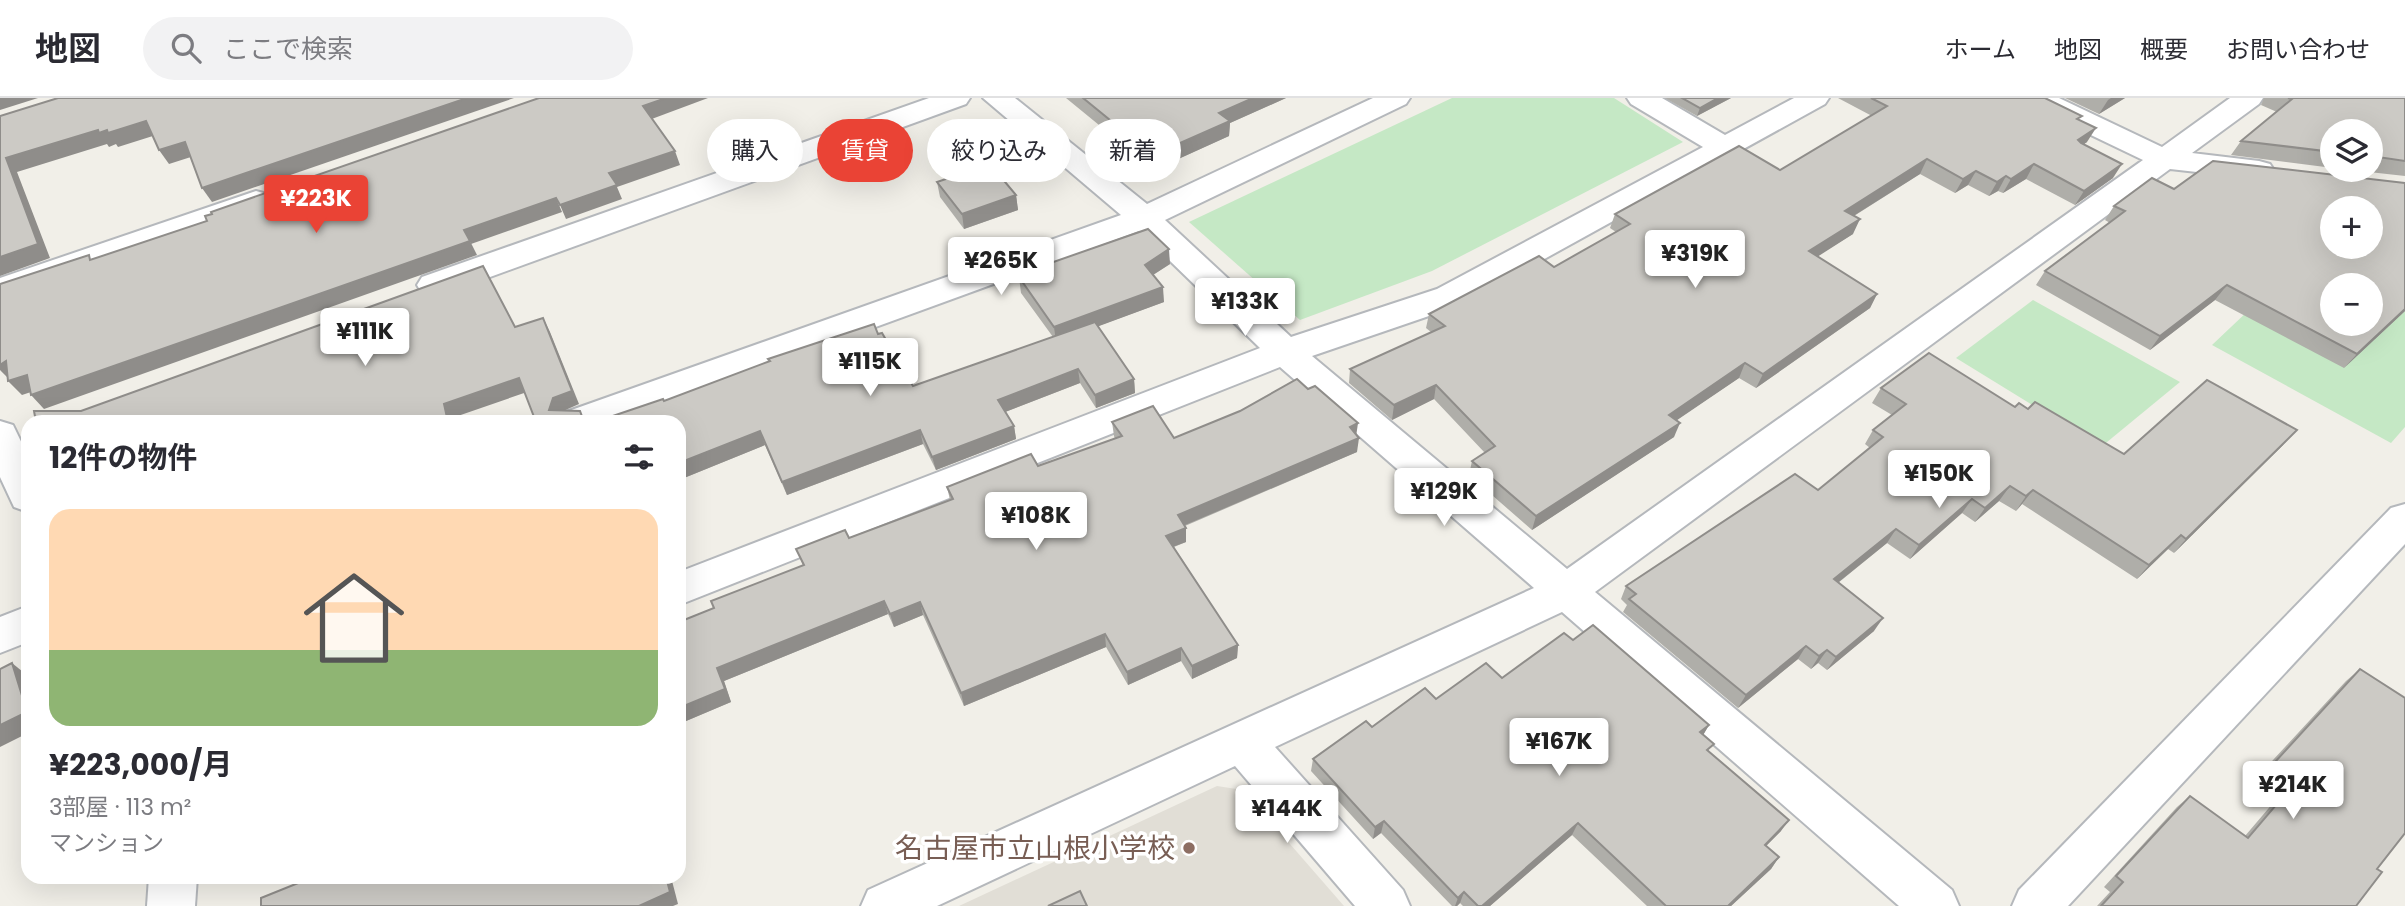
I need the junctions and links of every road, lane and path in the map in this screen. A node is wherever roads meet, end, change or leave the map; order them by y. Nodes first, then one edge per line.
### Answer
1 (956, 98) edge
2 (997, 98) edge
3 (1396, 98) edge
4 (1641, 98) edge
5 (1815, 98) edge
6 (2036, 98) edge
7 (2249, 98) edge
8 (1723, 146) junction
9 (2164, 159) junction
10 (2284, 174) edge
11 (288, 190) edge
12 (1144, 218) junction
13 (0, 290) edge
14 (407, 295) edge
15 (1286, 352) junction
16 (595, 415) edge
17 (10, 435) edge
18 (21, 473) edge
19 (2405, 519) edge
20 (686, 586) edge
21 (1564, 592) junction
22 (21, 626) edge
23 (0, 635) edge
24 (1244, 741) junction
25 (172, 884) edge
26 (170, 906) edge
27 (885, 906) edge
28 (1386, 906) edge
29 (1935, 906) edge
30 (2036, 906) edge

1 - 14 street
2 - 12 street
3 - 12 street
4 - 8 street
5 - 8 street
6 - 9 street
7 - 9 street
8 - 15 street
9 - 10 street
9 - 21 street
11 - 13 street
12 - 15 street
12 - 16 street
15 - 20 street
15 - 21 street
17 - 18 street
19 - 30 street
21 - 24 street
21 - 29 street
22 - 23 street
24 - 27 street
24 - 28 street
25 - 26 street

